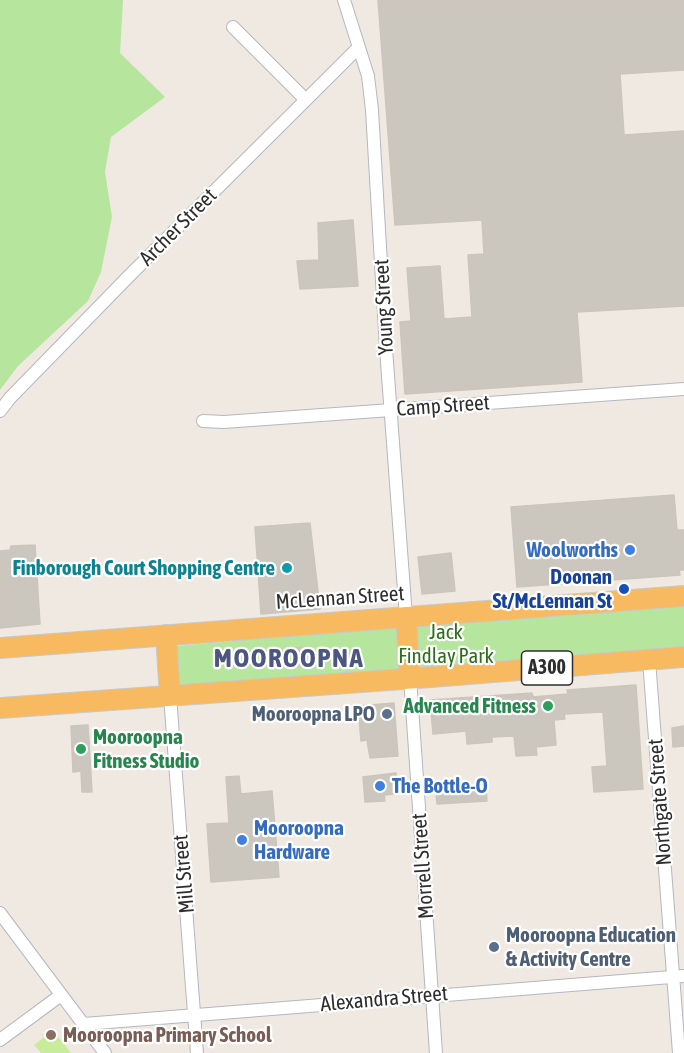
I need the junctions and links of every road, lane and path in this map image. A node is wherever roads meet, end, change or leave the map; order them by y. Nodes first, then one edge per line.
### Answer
1 (344, 0) edge
2 (233, 27) dead end
3 (359, 47) junction
4 (305, 99) junction
5 (684, 389) edge
6 (391, 410) junction
7 (0, 411) edge
8 (203, 421) dead end
9 (684, 596) edge
10 (406, 617) junction
11 (166, 635) junction
12 (0, 648) edge
13 (684, 657) edge
14 (649, 660) junction
15 (410, 678) junction
16 (170, 696) junction
17 (0, 708) edge
18 (0, 913) edge
19 (678, 977) edge
20 (61, 994) junction
21 (432, 995) junction
22 (195, 1014) junction
23 (84, 1024) junction
24 (0, 1040) edge
25 (105, 1053) edge
26 (197, 1053) edge
27 (436, 1053) edge
28 (679, 1053) edge

1 - 3 street, Young Street
2 - 4 street
3 - 4 street, Archer Street
3 - 6 street, Young Street
4 - 7 street, Archer Street
5 - 6 street, Camp Street
6 - 8 street, Camp Street
6 - 10 street, Young Street
9 - 10 highway, McLennan Street
10 - 11 highway, McLennan Street
10 - 15 highway
11 - 12 highway, McLennan Street
11 - 16 highway
13 - 14 highway, A300
14 - 15 highway, A300
14 - 19 street, Northgate Street
15 - 16 highway, A300
15 - 21 street, Morrell Street
16 - 17 highway, A300
16 - 22 street, Mill Street
18 - 20 street
19 - 21 street, Alexandra Street
19 - 28 street, Northgate Street
20 - 23 street
20 - 24 street
21 - 22 street, Alexandra Street
21 - 27 street, Morrell Street
22 - 23 street, Alexandra Street
22 - 26 street, Mill Street
23 - 25 street

